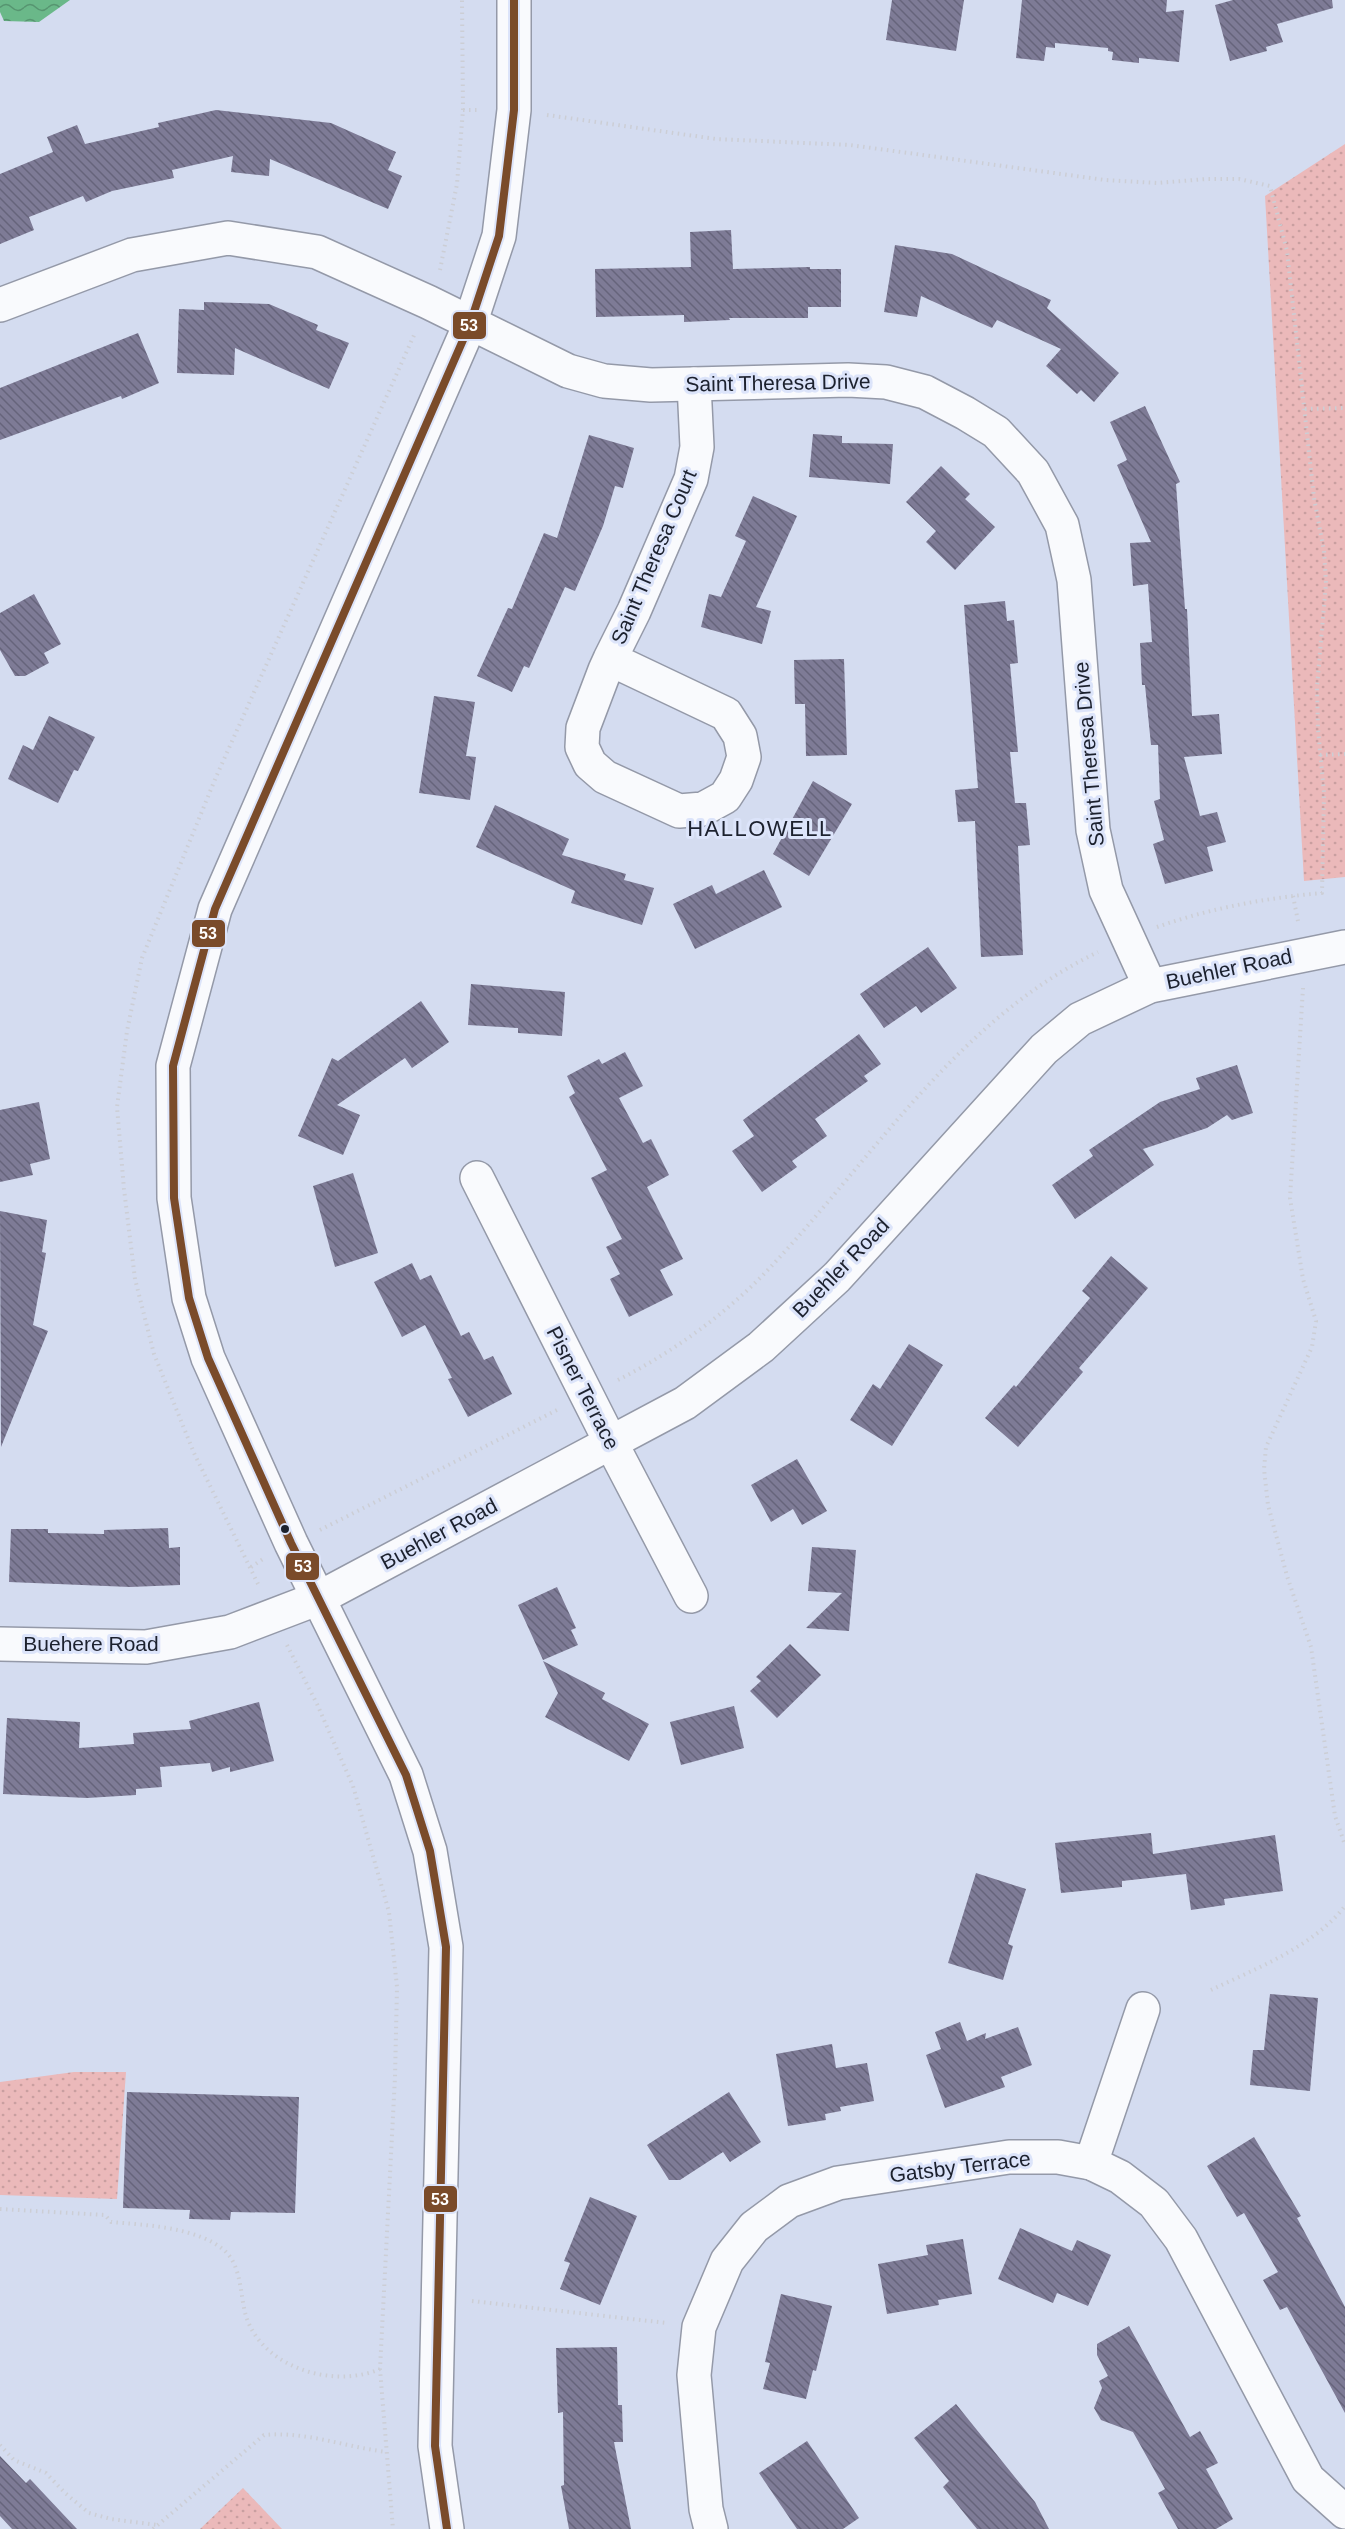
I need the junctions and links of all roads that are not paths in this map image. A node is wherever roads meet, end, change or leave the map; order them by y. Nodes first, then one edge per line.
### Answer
1 (514, 0) edge
2 (0, 305) edge
3 (470, 324) junction
4 (694, 384) junction
5 (610, 659) junction
6 (1345, 947) edge
7 (1150, 986) junction
8 (477, 1178) dead end
9 (610, 1441) junction
10 (691, 1596) dead end
11 (319, 1598) junction
12 (0, 1644) edge
13 (1143, 2009) dead end
14 (1091, 2163) junction
15 (1345, 2512) edge
16 (447, 2529) edge
17 (711, 2529) edge

1 - 3 street
2 - 3 street, Saint Theresa Drive
3 - 4 street, Saint Theresa Drive
3 - 11 street
4 - 5 street, Saint Theresa Court
4 - 7 street, Saint Theresa Drive
5 - 5 street, Saint Theresa Court
6 - 7 street, Buehler Road
7 - 9 street, Buehler Road
8 - 9 street, Pisner Terrace
9 - 10 street, Pisner Terrace
9 - 11 street, Buehler Road
11 - 12 street, Buehere Road
11 - 16 street
13 - 14 street
14 - 15 street, Gatsby Terrace
14 - 17 street, Gatsby Terrace

